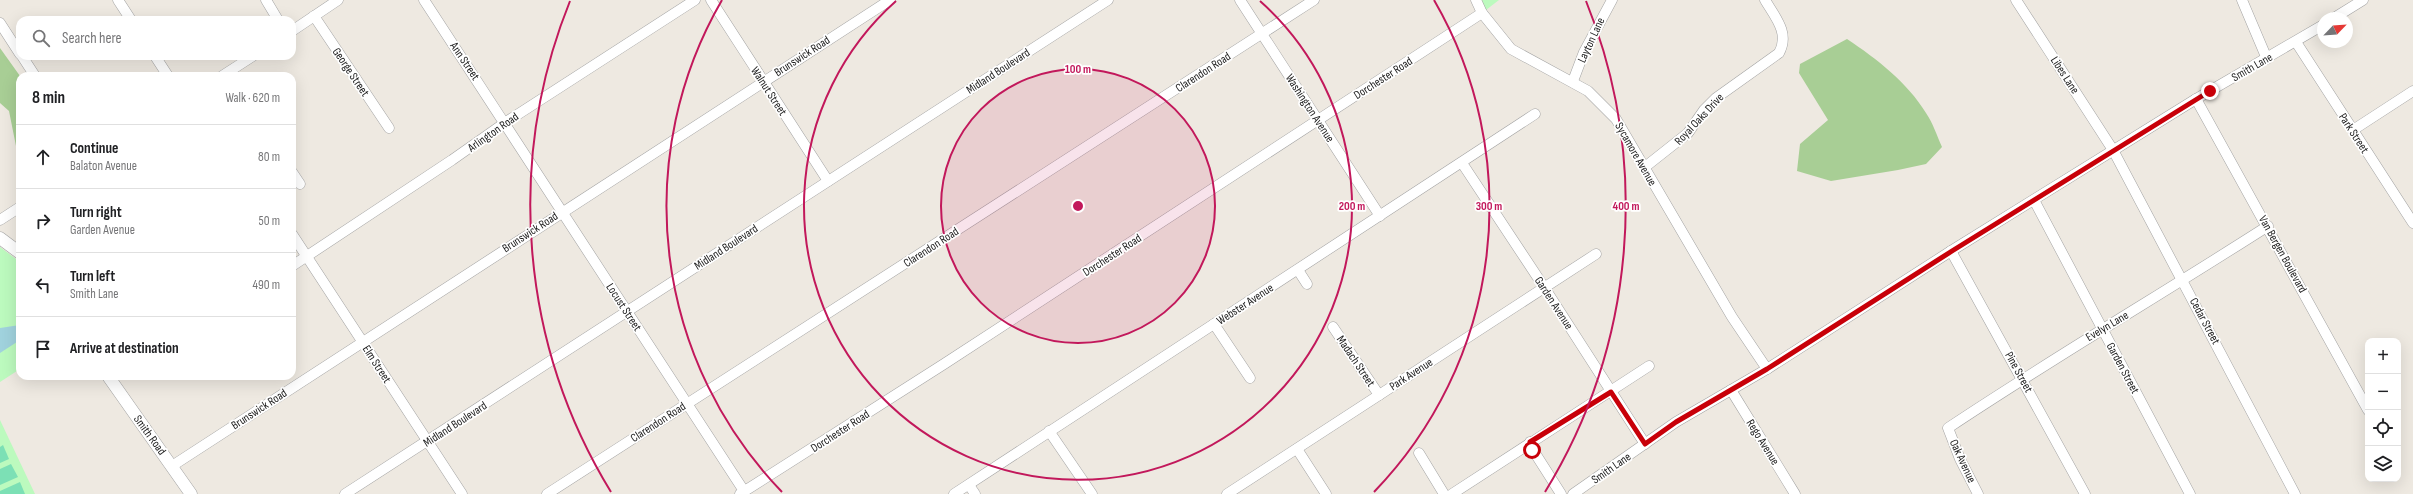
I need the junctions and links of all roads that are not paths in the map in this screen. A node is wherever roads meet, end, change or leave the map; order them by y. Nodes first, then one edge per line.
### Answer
1 (118, 0) edge
2 (266, 0) edge
3 (338, 0) edge
4 (424, 0) edge
5 (696, 0) edge
6 (711, 0) edge
7 (890, 0) edge
8 (1108, 0) edge
9 (1240, 0) edge
10 (1314, 0) edge
11 (1476, 0) edge
12 (1612, 0) edge
13 (1765, 0) edge
14 (2016, 0) edge
15 (2242, 0) edge
16 (2363, 0) edge
17 (2344, 12) edge
18 (1482, 13) junction
19 (129, 16) edge
20 (276, 16) edge
21 (314, 16) junction
22 (0, 23) edge
23 (296, 28) edge
24 (2317, 29) edge
25 (1262, 34) junction
26 (2296, 42) junction
27 (16, 47) edge
28 (2267, 59) junction
29 (24, 60) edge
30 (158, 60) edge
31 (248, 60) edge
32 (32, 72) edge
33 (165, 72) edge
34 (231, 72) edge
35 (1573, 81) junction
36 (763, 82) junction
37 (2413, 91) edge
38 (2196, 99) junction
39 (1535, 114) dead end
40 (1318, 121) junction
41 (506, 122) junction
42 (389, 128) dead end
43 (2353, 130) junction
44 (2113, 150) junction
45 (1462, 163) junction
46 (1645, 167) junction
47 (296, 178) edge
48 (828, 181) junction
49 (300, 184) dead end
50 (2034, 200) junction
51 (16, 210) edge
52 (561, 212) junction
53 (1380, 216) junction
54 (2411, 216) edge
55 (0, 220) edge
56 (2268, 226) junction
57 (0, 238) edge
58 (296, 240) edge
59 (16, 250) edge
60 (1952, 251) junction
61 (1596, 254) dead end
62 (307, 256) junction
63 (296, 263) edge
64 (1298, 270) junction
65 (2184, 280) junction
66 (1307, 284) dead end
67 (1544, 287) junction
68 (627, 312) junction
69 (1214, 324) junction
70 (1333, 327) dead end
71 (2102, 328) junction
72 (362, 341) junction
73 (1649, 366) dead end
74 (1767, 369) junction
75 (1250, 378) dead end
76 (2023, 378) junction
77 (113, 380) edge
78 (1731, 390) junction
79 (1611, 392) junction
80 (1379, 395) junction
81 (687, 403) junction
82 (2365, 404) edge
83 (1948, 428) joint
84 (1049, 431) junction
85 (428, 441) junction
86 (1530, 442) junction
87 (1645, 444) junction
88 (1297, 449) junction
89 (1419, 453) dead end
90 (172, 466) junction
91 (969, 485) junction
92 (742, 493) edge
93 (191, 494) edge
94 (345, 494) edge
95 (462, 494) edge
96 (547, 494) edge
97 (954, 494) edge
98 (975, 494) edge
99 (1092, 494) edge
100 (1227, 494) edge
101 (1326, 494) edge
102 (1444, 494) edge
103 (1452, 494) edge
104 (1561, 494) edge
105 (1573, 494) edge
106 (1795, 494) edge
107 (1978, 494) edge
108 (2085, 494) edge
109 (2190, 494) edge
110 (2295, 494) edge

1 - 19 street
2 - 20 street
3 - 21 street
4 - 41 street, Ann Street
5 - 41 street, Arlington Road
6 - 36 street, Walnut Street
7 - 36 street, Brunswick Road
8 - 48 street, Midland Boulevard
9 - 25 street, Washington Avenue
10 - 25 street, Clarendon Road
11 - 18 street, Sycamore Avenue
12 - 35 street, Layton Lane
13 - 46 street, Royal Oaks Drive
14 - 44 street, Libes Lane
15 - 28 street
16 - 17 street
18 - 35 street, Sycamore Avenue
18 - 40 street, Dorchester Road
21 - 23 street
21 - 42 street, George Street
22 - 27 street
24 - 26 street, Smith Lane
25 - 40 street, Washington Avenue
25 - 81 street, Clarendon Road
26 - 28 street, Smith Lane
26 - 43 street, Park Street
28 - 38 street, Smith Lane
29 - 32 street
30 - 33 street
31 - 34 street
35 - 46 street, Sycamore Avenue
36 - 48 street, Walnut Street
36 - 52 street, Brunswick Road
37 - 43 street
38 - 44 street, Smith Lane
38 - 56 street, Van Bergen Boulevard
39 - 45 street, Webster Avenue
40 - 53 street, Washington Avenue
40 - 92 street, Dorchester Road
41 - 52 street, Locust Street
41 - 62 street, Arlington Road
43 - 54 street, Park Street
44 - 50 street, Smith Lane
44 - 65 street, Cedar Street
45 - 53 street, Webster Avenue
45 - 67 street, Garden Avenue
46 - 74 street, Sycamore Avenue
47 - 49 street
48 - 68 street, Midland Boulevard
50 - 60 street, Smith Lane
50 - 71 street, Garden Street
51 - 55 street
52 - 68 street, Locust Street
52 - 72 street, Brunswick Road
53 - 64 street, Webster Avenue
56 - 65 street, Evelyn Lane
56 - 82 street, Van Bergen Boulevard
57 - 59 street
58 - 62 street, Elm Street
60 - 74 street, Smith Lane
60 - 76 street, Pine Street
61 - 67 street, Park Avenue
62 - 63 street, Arlington Road
62 - 72 street, Elm Street
64 - 66 street
64 - 69 street, Webster Avenue
65 - 71 street, Evelyn Lane
65 - 110 street, Cedar Street
67 - 79 street, Garden Avenue
67 - 80 street, Park Avenue
68 - 81 street, Locust Street
68 - 85 street, Midland Boulevard
69 - 75 street
69 - 84 street, Webster Avenue
70 - 80 street, Madach Street
71 - 76 street, Evelyn Lane
71 - 109 street, Garden Street
72 - 85 street, Elm Street
72 - 90 street, Brunswick Road
73 - 79 street
74 - 78 street, Smith Lane
76 - 83 street, Evelyn Lane
76 - 108 street, Pine Street
77 - 90 street, Smith Road
78 - 87 street, Smith Lane
78 - 106 street, Rego Avenue
79 - 86 street
79 - 87 street, Garden Avenue
80 - 88 street, Park Avenue
81 - 92 street, Locust Street
81 - 96 street, Clarendon Road
83 - 107 street, Oak Avenue
84 - 91 street, Webster Avenue
84 - 99 street
85 - 94 street, Midland Boulevard
85 - 95 street, Elm Street
86 - 103 street
86 - 104 street
87 - 105 street, Smith Lane
88 - 100 street, Park Avenue
88 - 101 street
89 - 102 street
90 - 93 street, Smith Road
91 - 97 street, Webster Avenue
91 - 98 street

